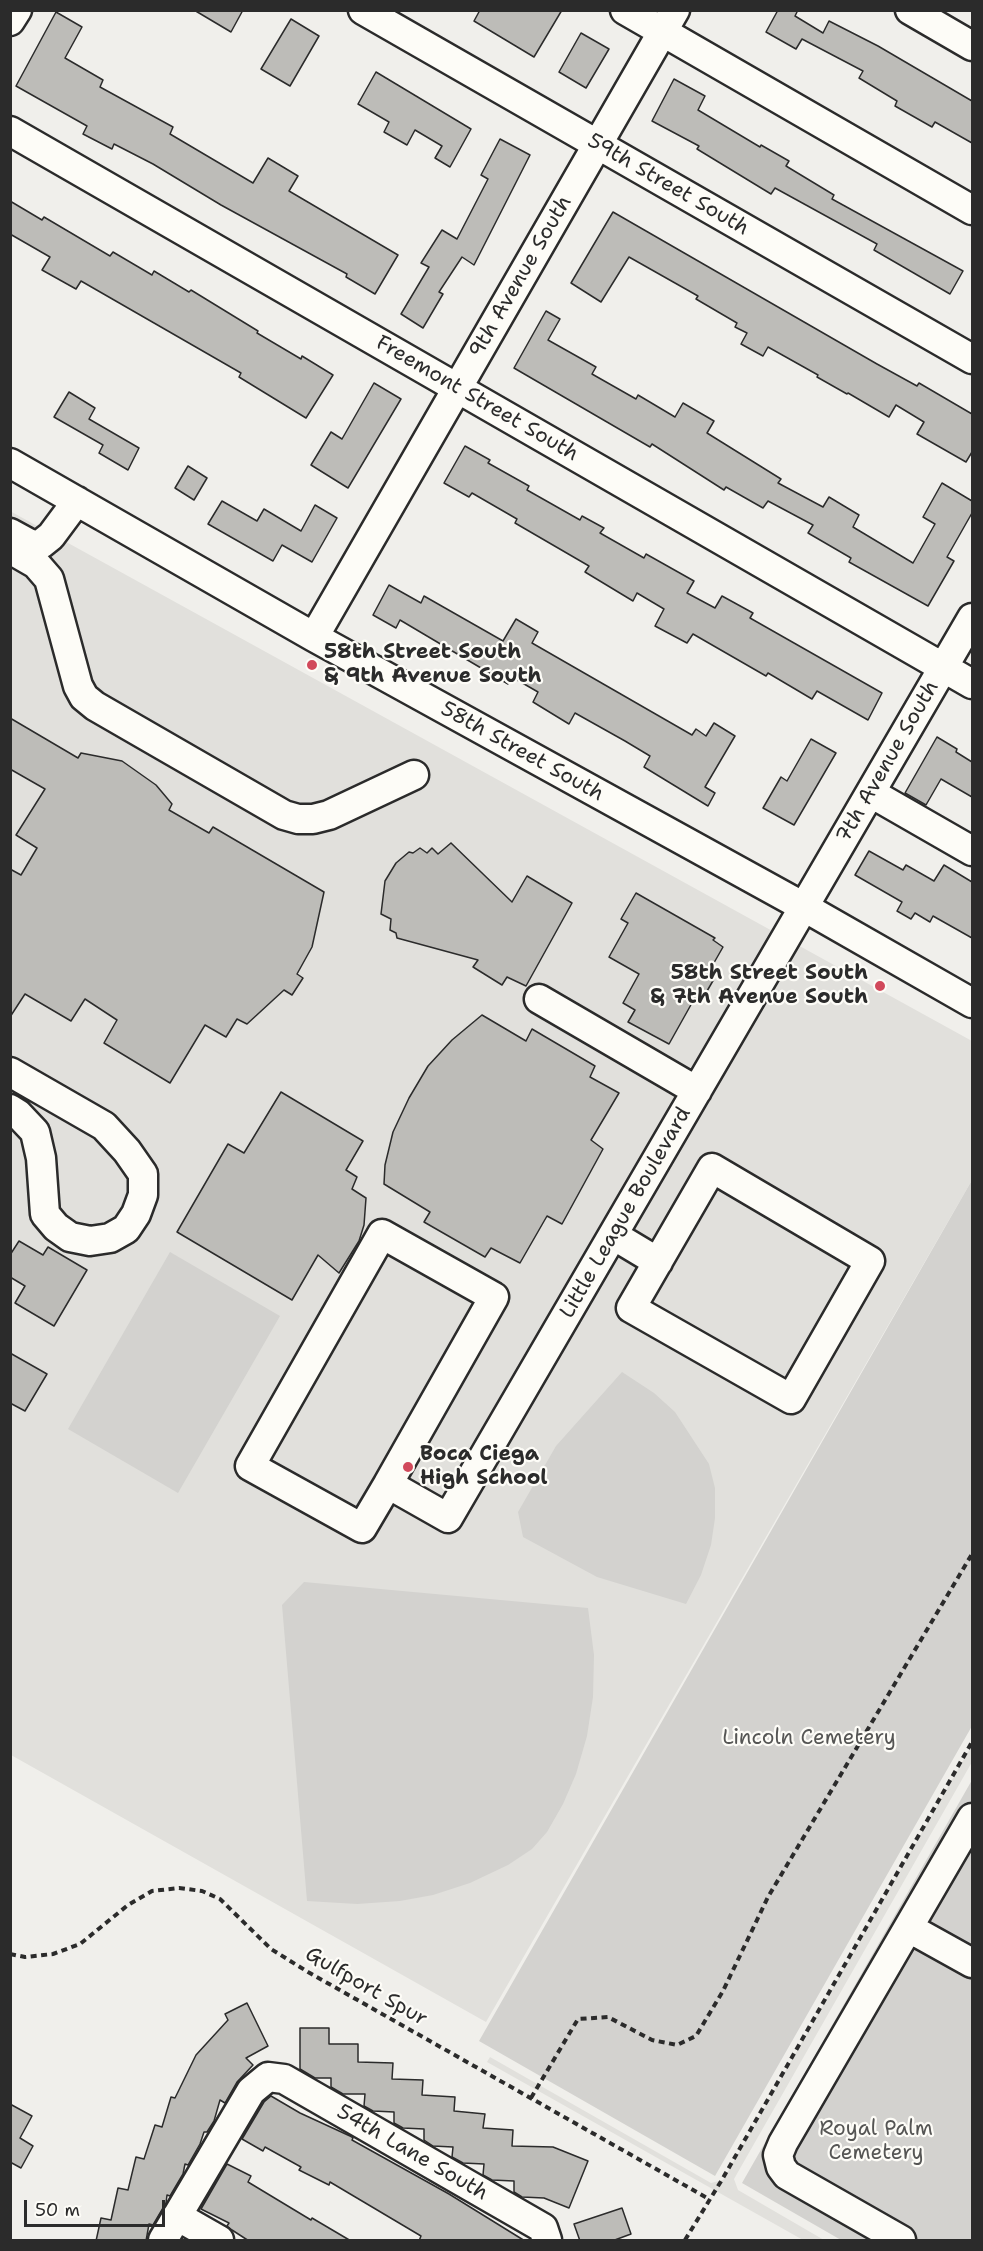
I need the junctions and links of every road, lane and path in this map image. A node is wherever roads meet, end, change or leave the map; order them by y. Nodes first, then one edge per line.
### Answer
1 (17, 10) edge
2 (363, 10) edge
3 (625, 10) edge
4 (910, 10) edge
5 (10, 21) edge
6 (669, 21) edge
7 (972, 46) edge
8 (10, 131) edge
9 (597, 145) junction
10 (972, 210) edge
11 (972, 359) edge
12 (458, 388) junction
13 (10, 463) edge
14 (77, 501) junction
15 (10, 532) edge
16 (10, 549) edge
17 (972, 618) edge
18 (314, 637) junction
19 (944, 668) junction
20 (972, 684) edge
21 (414, 775) dead end
22 (870, 793) junction
23 (972, 851) edge
24 (804, 907) junction
25 (539, 999) dead end
26 (972, 1003) edge
27 (10, 1072) edge
28 (697, 1091) junction
29 (10, 1109) edge
30 (613, 1235) junction
31 (658, 1262) junction
32 (388, 1484) junction
33 (972, 1554) edge
34 (972, 1742) edge
35 (972, 1818) edge
36 (909, 1928) junction
37 (10, 1954) edge
38 (972, 1963) edge
39 (531, 2098) junction
40 (710, 2199) junction
41 (170, 2229) edge
42 (219, 2241) edge
43 (547, 2241) edge
44 (685, 2241) edge
45 (901, 2241) edge

1 - 5 street
2 - 9 street, 59th Street South
3 - 6 street
4 - 7 street
6 - 9 street, 9th Avenue South
6 - 10 street
8 - 12 street, Freemont Street South
9 - 11 street, 59th Street South
9 - 12 street, 9th Avenue South
12 - 18 street, 9th Avenue South
12 - 19 street, Freemont Street South
13 - 14 street, 58th Street South
14 - 15 street
14 - 18 street, 58th Street South
16 - 21 street
17 - 19 street, 7th Avenue South
18 - 24 street, 58th Street South
19 - 20 street, Freemont Street South
19 - 22 street, 7th Avenue South
22 - 23 street
22 - 24 street, 7th Avenue South
24 - 26 street, 58th Street South
24 - 28 street, Little League Boulevard
25 - 28 street
27 - 29 street
28 - 30 street, Little League Boulevard
30 - 31 street
30 - 32 street, Little League Boulevard
31 - 31 street
32 - 32 street
33 - 39 path
34 - 40 path
35 - 36 street
36 - 38 street
36 - 45 street
37 - 39 path, Gulfport Spur
39 - 40 path, Gulfport Spur
40 - 44 path
41 - 42 street
41 - 43 street, 54th Lane South

